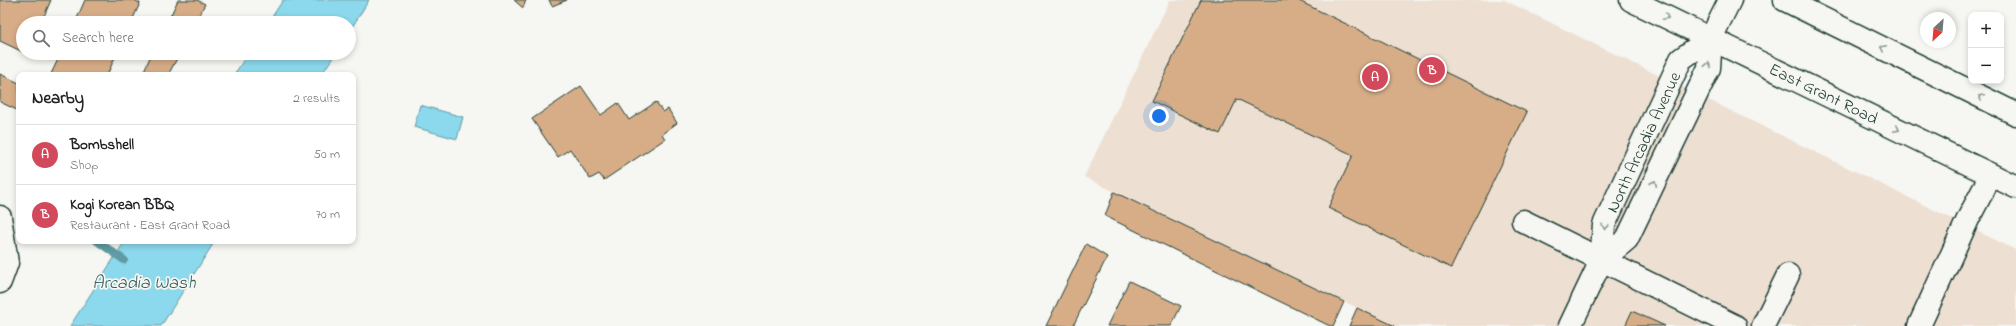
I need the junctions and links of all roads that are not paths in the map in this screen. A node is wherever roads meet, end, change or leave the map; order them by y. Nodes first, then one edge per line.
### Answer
1 (1631, 0) edge
2 (1730, 0) edge
3 (1785, 0) edge
4 (1711, 38) junction
5 (2016, 114) edge
6 (1991, 175) junction
7 (2016, 187) edge
8 (0, 217) edge
9 (1523, 221) dead end
10 (1601, 261) junction
11 (1788, 275) dead end
12 (0, 282) edge
13 (1570, 326) edge
14 (1735, 326) edge
15 (1764, 326) edge
16 (1919, 326) edge

1 -> 4 main road, East Grant Road
2 - 4 main road, North Arcadia Avenue
5 -> 3 main road
4 -> 6 main road, East Grant Road
10 -> 4 main road, North Arcadia Avenue
4 -> 10 main road, North Arcadia Avenue
6 - 7 main road, East Grant Road
6 - 16 main road
8 - 12 main road
9 - 10 main road
10 - 13 main road, North Arcadia Avenue
10 - 14 main road
11 - 15 main road

